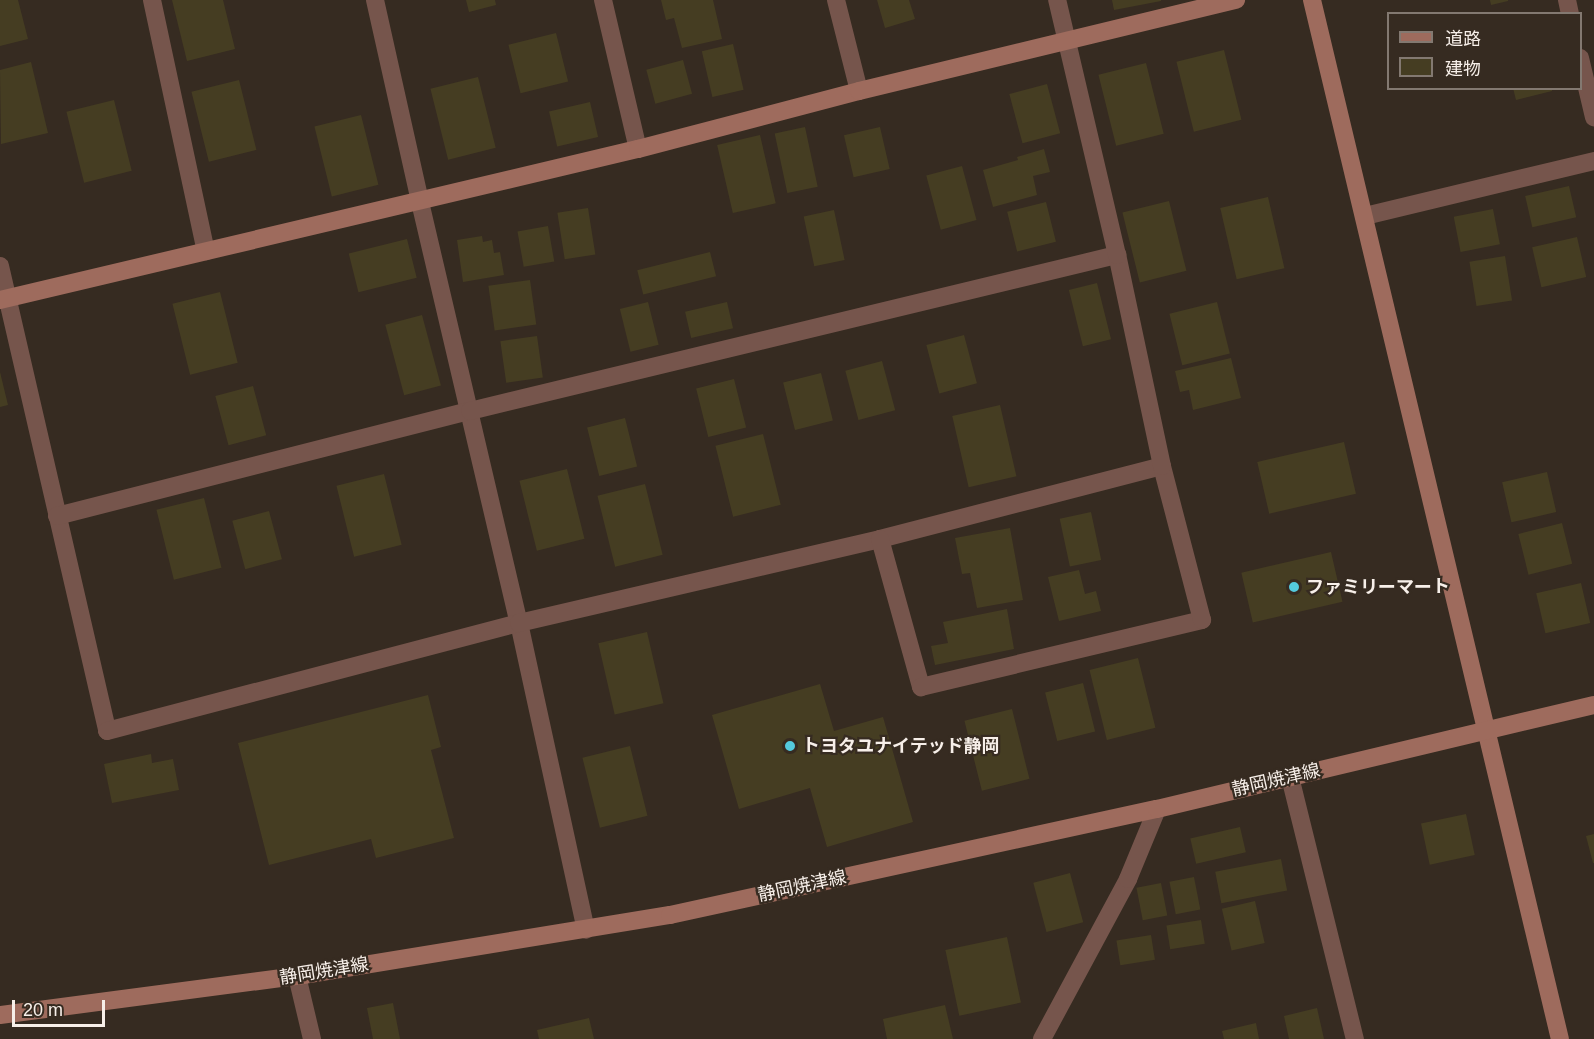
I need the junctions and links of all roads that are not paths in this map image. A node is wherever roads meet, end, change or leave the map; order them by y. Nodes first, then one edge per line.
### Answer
1 (152, 0) edge
2 (375, 0) edge
3 (603, 0) edge
4 (836, 0) edge
5 (1057, 0) edge
6 (1236, 0) edge
7 (1312, 0) edge
8 (1067, 41) junction
9 (1582, 63) edge
10 (859, 91) junction
11 (1594, 117) edge
12 (638, 149) junction
13 (1594, 161) edge
14 (420, 202) junction
15 (1365, 216) junction
16 (206, 251) junction
17 (1117, 255) junction
18 (0, 266) edge
19 (3, 299) edge
20 (470, 411) junction
21 (1162, 466) junction
22 (57, 516) junction
23 (880, 539) junction
24 (519, 623) junction
25 (1594, 705) edge
26 (1487, 730) junction
27 (1290, 777) junction
28 (1157, 809) junction
29 (586, 930) junction
30 (297, 976) junction
31 (0, 1015) edge
32 (312, 1039) edge
33 (1042, 1039) edge
34 (1355, 1039) edge
35 (1560, 1039) edge

1 - 16 street
2 - 14 street
3 - 12 street
4 - 10 street
5 - 8 street
6 - 8 street
7 - 15 street
8 - 10 street
8 - 17 street
9 - 11 street
10 - 12 street
12 - 14 street
13 - 15 street
14 - 16 street
14 - 20 street
15 - 26 street
16 - 19 street
17 - 20 street
17 - 21 street
18 - 19 street
19 - 22 street
20 - 22 street
20 - 24 street
21 - 23 street
21 - 23 street
22 - 24 street
23 - 24 street
24 - 29 street
25 - 26 street, 静岡焼津線
26 - 27 street, 静岡焼津線
26 - 35 street
27 - 28 street, 静岡焼津線
27 - 34 street
28 - 29 street, 静岡焼津線
28 - 33 street
29 - 30 street, 静岡焼津線
30 - 31 street, 静岡焼津線
30 - 32 street

